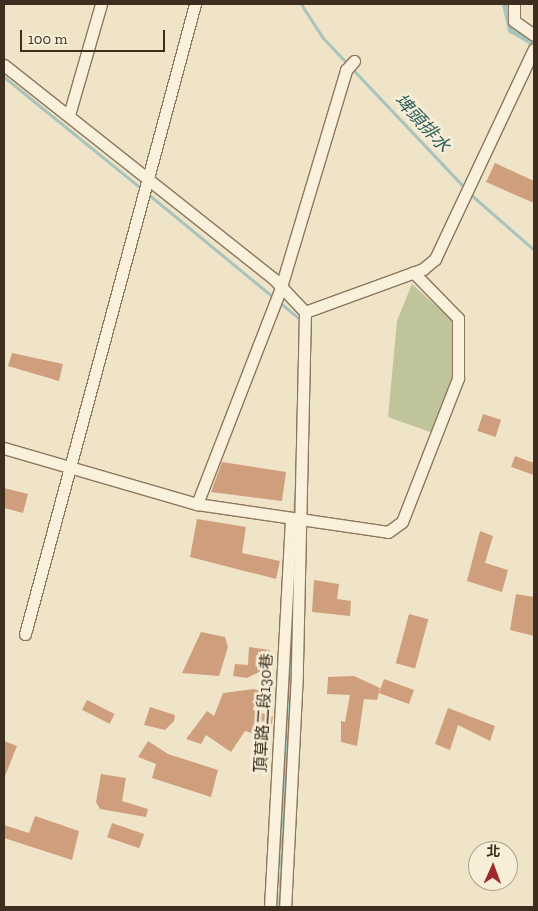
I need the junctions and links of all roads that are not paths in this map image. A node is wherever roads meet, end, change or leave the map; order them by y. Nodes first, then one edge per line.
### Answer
1 (101, 4) edge
2 (195, 4) edge
3 (514, 4) edge
4 (534, 35) edge
5 (533, 52) edge
6 (354, 61) dead end
7 (4, 65) edge
8 (69, 115) junction
9 (148, 181) junction
10 (413, 272) junction
11 (281, 287) junction
12 (306, 312) junction
13 (4, 448) edge
14 (68, 467) junction
15 (197, 504) junction
16 (296, 520) junction
17 (25, 634) dead end
18 (270, 907) edge
19 (285, 907) edge

1 - 8 street
2 - 9 street
3 - 4 street
5 - 10 street
6 - 11 street
7 - 8 street
8 - 9 street
9 - 11 street
9 - 14 street
10 - 12 street
10 - 16 street
11 - 12 street
11 - 15 street
12 - 16 street
13 - 14 street
14 - 15 street
14 - 17 street
15 - 16 street
16 - 18 street, 頂草路二段130巷
16 - 19 street

